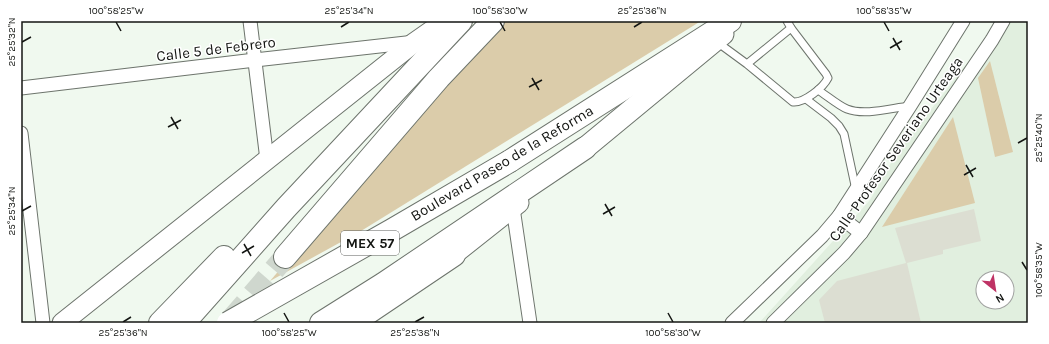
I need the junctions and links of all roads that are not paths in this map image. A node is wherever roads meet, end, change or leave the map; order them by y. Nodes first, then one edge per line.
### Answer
1 (250, 21) edge
2 (446, 21) edge
3 (461, 21) edge
4 (493, 21) edge
5 (730, 21) edge
6 (736, 21) edge
7 (787, 21) edge
8 (963, 21) edge
9 (1003, 21) edge
10 (791, 28) junction
11 (715, 41) junction
12 (415, 42) junction
13 (254, 60) junction
14 (747, 64) junction
15 (21, 88) edge
16 (818, 90) junction
17 (806, 99) junction
18 (910, 106) junction
19 (21, 133) edge
20 (585, 148) junction
21 (267, 160) junction
22 (856, 191) junction
23 (286, 208) junction
24 (513, 208) junction
25 (839, 216) junction
26 (861, 233) junction
27 (454, 255) junction
28 (285, 257) tunnel mouth
29 (43, 323) edge
30 (62, 323) edge
31 (160, 323) edge
32 (184, 323) edge
33 (228, 323) edge
34 (321, 323) edge
35 (353, 323) edge
36 (370, 323) edge
37 (530, 323) edge
38 (732, 323) edge
39 (774, 323) edge

1 - 13 street
2 - 12 main road
3 - 23 highway
4 - 28 highway
5 - 33 highway, Boulevard Paseo de la Reforma / MEX 57, bridge
6 - 11 main road, Boulevard Paseo de la Reforma
7 - 10 lane
8 - 18 street, Calle Profesor Severiano Urteaga
9 - 26 street, Calle Profesor Severiano Urteaga
10 - 14 lane
10 - 16 lane
11 - 14 lane
11 - 20 main road, Boulevard Paseo de la Reforma
12 - 13 street, Calle 5 de Febrero
12 - 21 main road
13 - 15 street, Calle 5 de Febrero
13 - 21 street
14 - 17 lane
16 - 17 lane
16 - 18 lane
17 - 22 lane
18 - 22 street, Calle Profesor Severiano Urteaga
19 - 29 street
20 - 24 main road
20 - 34 highway
21 - 30 main road
22 - 25 street, Calle Profesor Severiano Urteaga
23 - 31 highway
23 - 32 highway
24 - 27 main road
24 - 37 street
25 - 26 street
25 - 38 street, Calle Profesor Severiano Urteaga
26 - 39 street, Calle Profesor Severiano Urteaga
27 - 35 highway
27 - 36 main road

